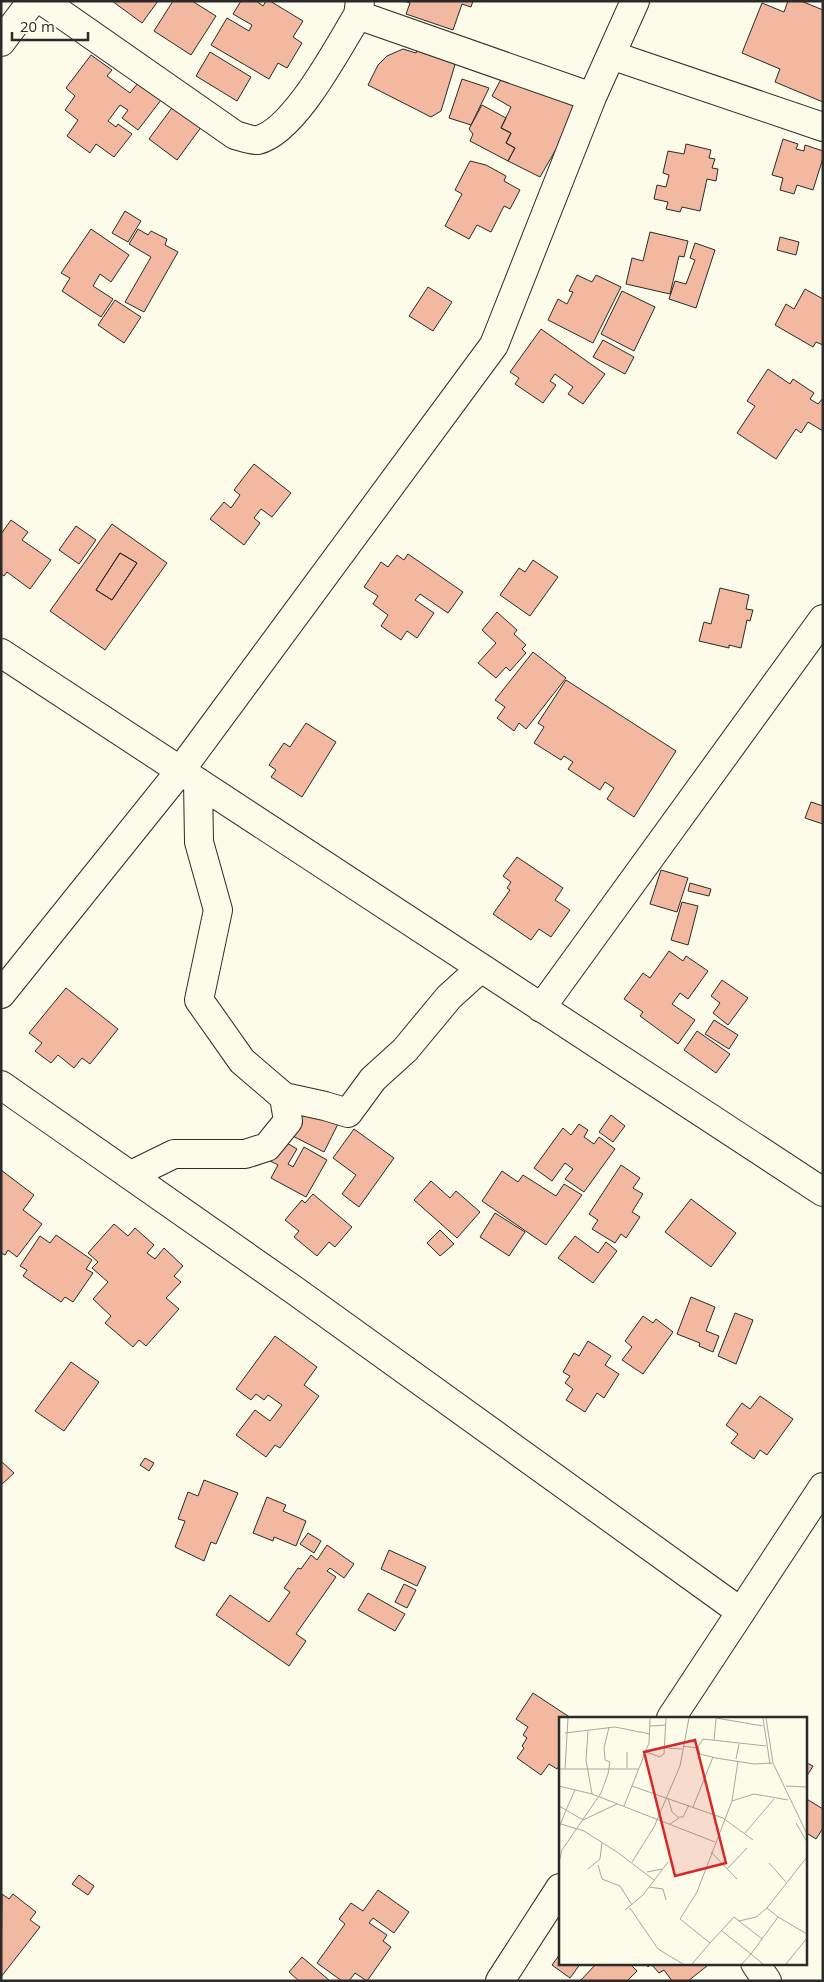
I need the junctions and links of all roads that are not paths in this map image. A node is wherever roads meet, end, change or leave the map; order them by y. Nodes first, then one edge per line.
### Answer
1 (32, 1) edge
2 (43, 1) edge
3 (635, 1) edge
4 (359, 8) edge
5 (1, 42) edge
6 (611, 55) junction
7 (592, 97) junction
8 (823, 127) edge
9 (823, 620) edge
10 (1, 653) edge
11 (189, 777) junction
12 (481, 968) junction
13 (1, 994) edge
14 (541, 1008) junction
15 (1, 1085) edge
16 (284, 1098) junction
17 (131, 1175) junction
18 (823, 1192) edge
19 (823, 1487) edge
20 (741, 1612) junction
21 (672, 1717) edge
22 (559, 1890) edge
23 (756, 1964) edge
24 (500, 1981) edge
25 (767, 1981) edge

1 - 5 street
2 - 4 street
3 - 6 street
4 - 7 street
6 - 7 street
6 - 8 street
7 - 11 street
9 - 14 street
10 - 11 street
11 - 12 street
11 - 13 street
11 - 16 street
12 - 14 street
12 - 16 street
14 - 18 street
15 - 17 street
16 - 17 street
17 - 20 street
19 - 20 street
20 - 21 street
22 - 24 street
23 - 25 street

